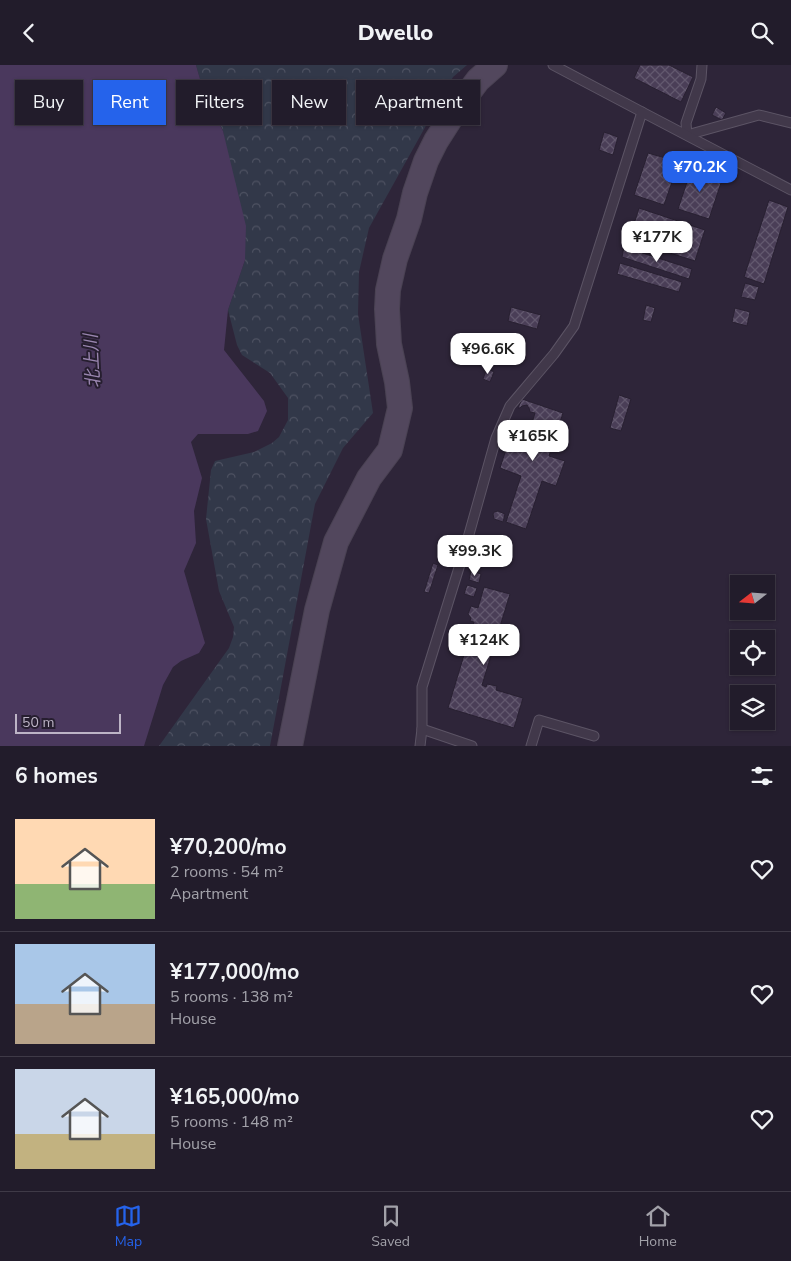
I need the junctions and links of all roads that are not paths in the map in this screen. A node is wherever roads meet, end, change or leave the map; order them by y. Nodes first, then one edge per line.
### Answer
1 (495, 65) edge
2 (553, 65) edge
3 (702, 65) edge
4 (642, 112) junction
5 (791, 123) edge
6 (687, 135) junction
7 (791, 190) edge
8 (422, 729) junction
9 (594, 736) dead end
10 (290, 746) edge
11 (420, 746) edge
12 (472, 746) edge
13 (531, 746) edge

1 - 10 street
2 - 4 lane
3 - 6 lane
4 - 6 lane
4 - 8 lane
5 - 6 lane
6 - 7 lane
8 - 11 lane
8 - 12 lane
9 - 13 lane

